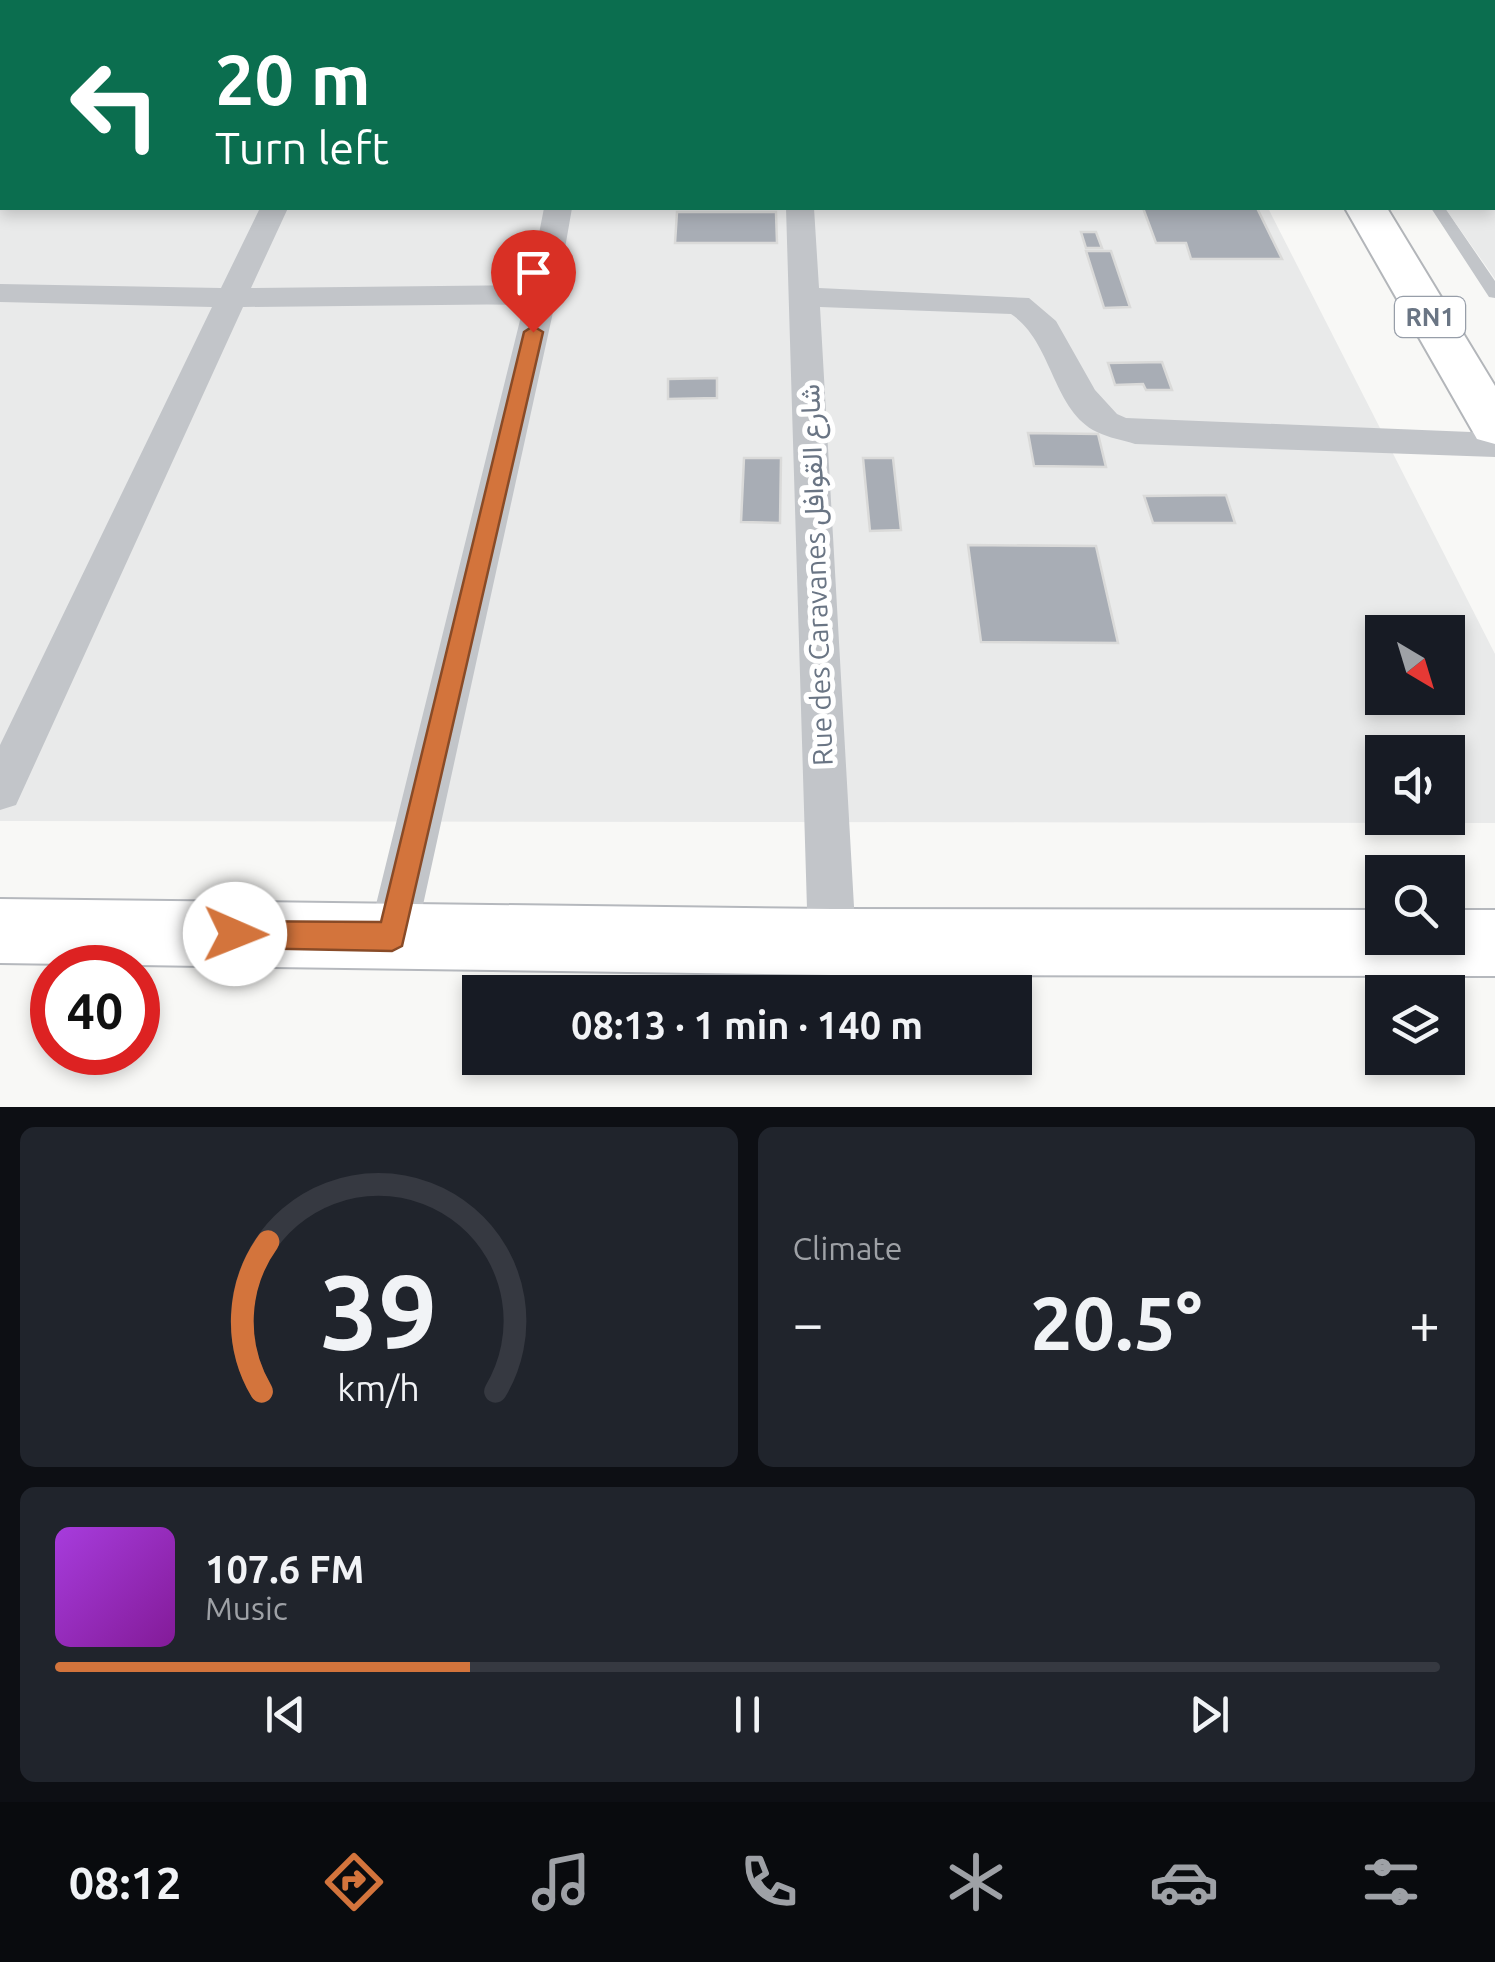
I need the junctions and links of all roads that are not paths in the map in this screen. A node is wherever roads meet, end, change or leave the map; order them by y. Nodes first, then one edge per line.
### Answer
1 (273, 210) edge
2 (558, 210) edge
3 (800, 210) edge
4 (1367, 210) edge
5 (1439, 210) edge
6 (0, 293) edge
7 (1495, 293) edge
8 (542, 294) junction
9 (804, 297) junction
10 (232, 298) junction
11 (1481, 379) edge
12 (1495, 427) edge
13 (1495, 445) edge
14 (0, 792) edge
15 (0, 932) edge
16 (392, 936) junction
17 (832, 942) junction
18 (1495, 943) edge

1 - 10 street
2 - 8 street
3 - 9 street, Rue des Caravanes شارع القوافل
4 - 11 highway, RN1
5 - 7 lane
6 - 10 street
8 - 10 street
8 - 16 street
9 - 13 street
9 - 17 street, Rue des Caravanes شارع القوافل
10 - 14 street
11 - 12 highway, RN1
15 - 16 street
16 - 17 street
17 - 18 street

